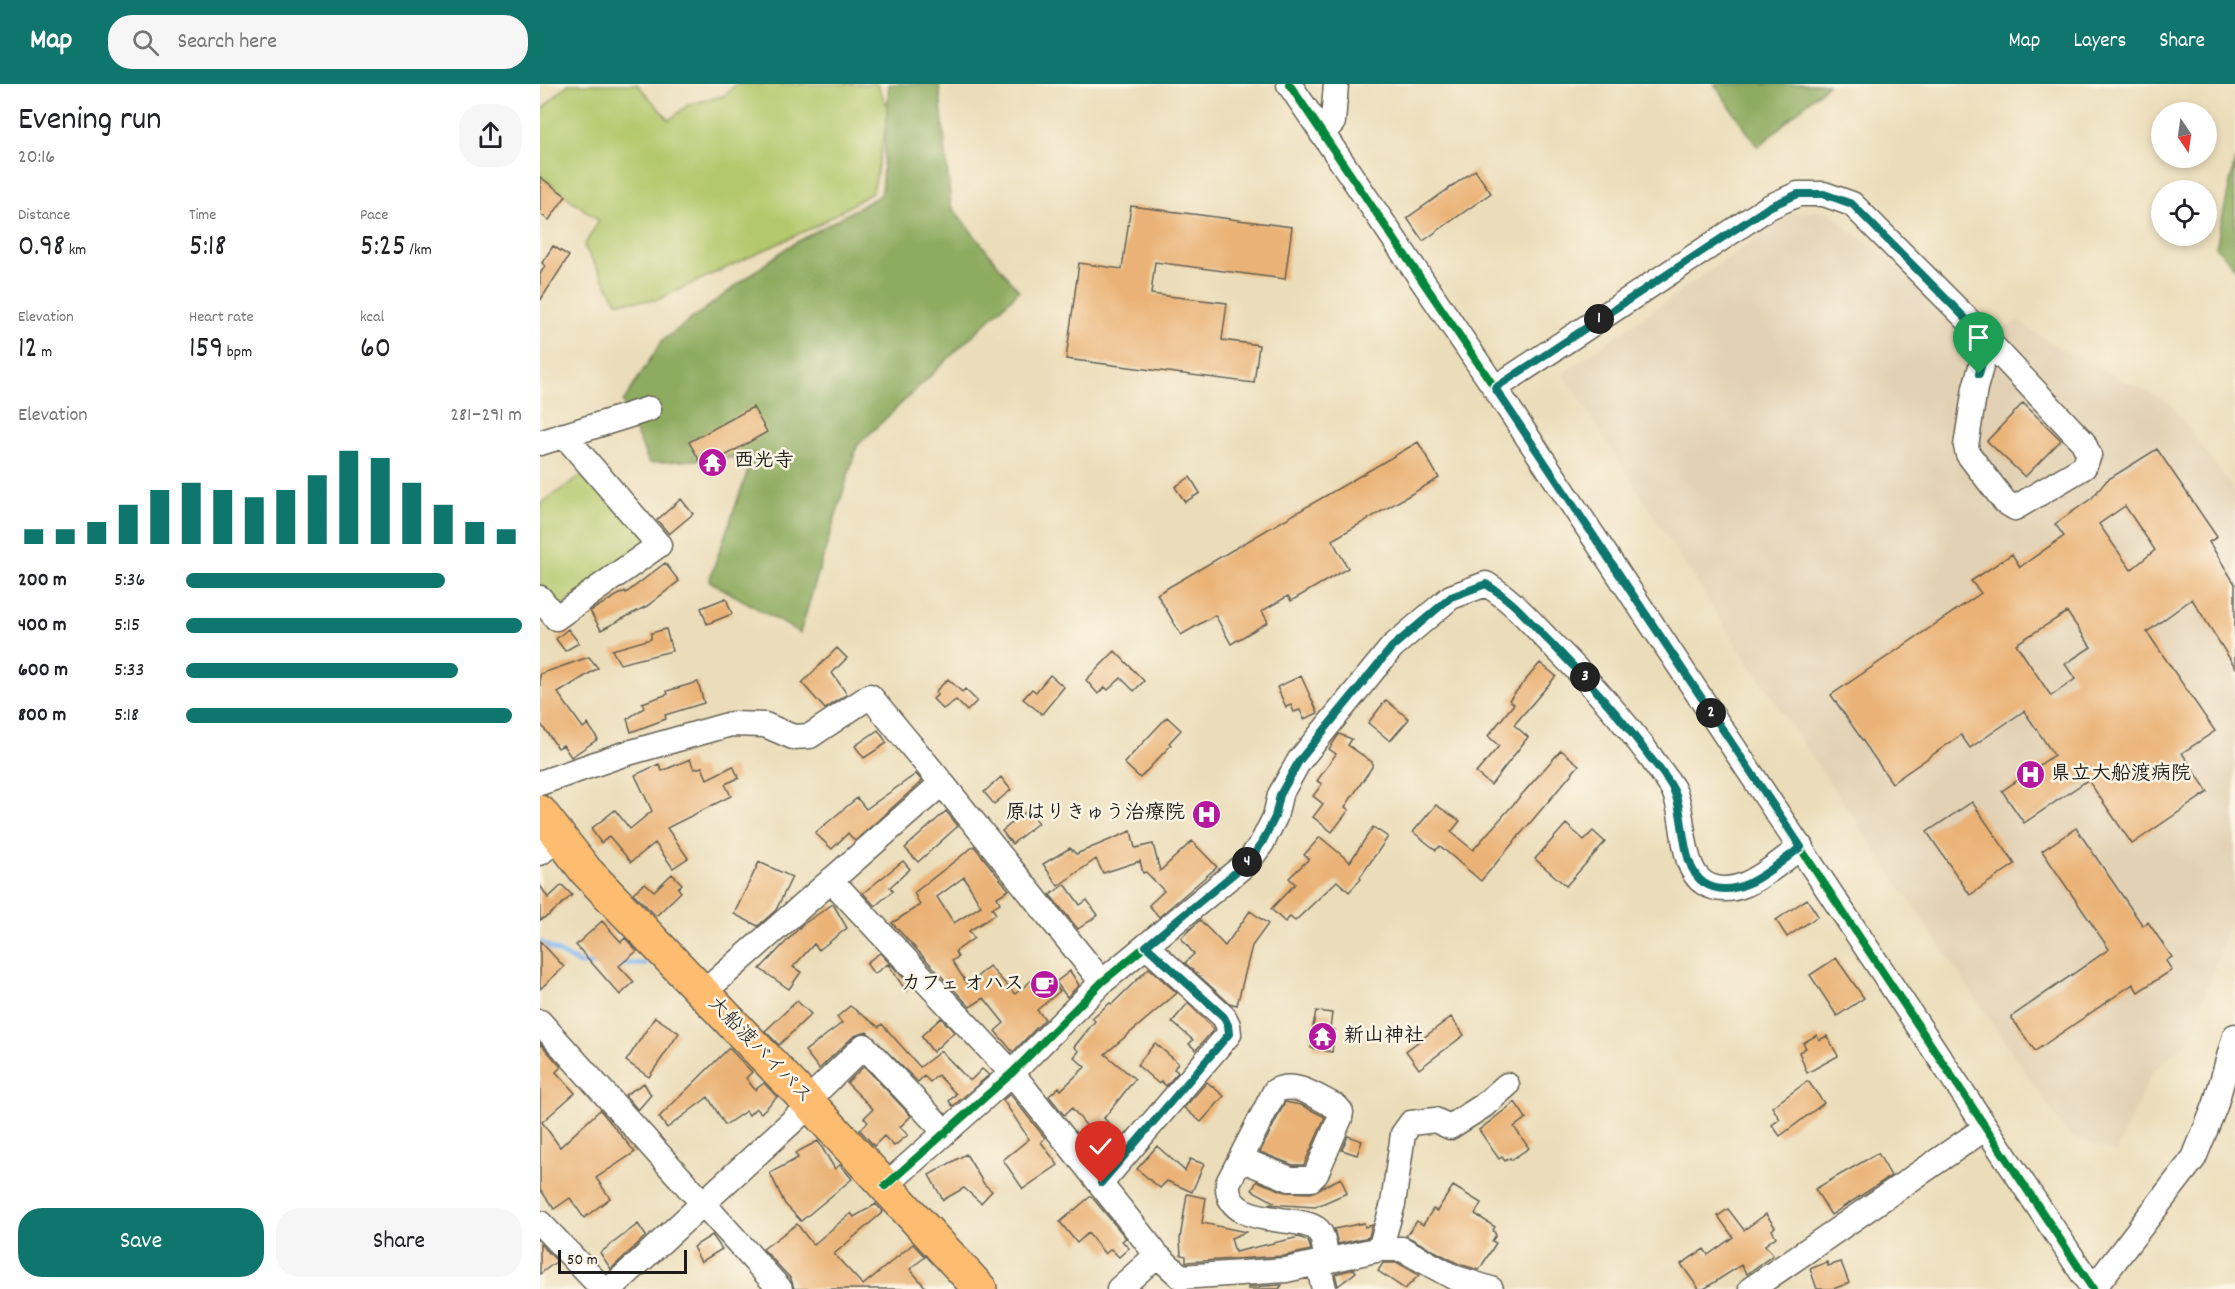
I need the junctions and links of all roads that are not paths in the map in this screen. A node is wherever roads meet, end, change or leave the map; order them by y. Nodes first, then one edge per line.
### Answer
1 (1289, 84) edge
2 (1336, 84) edge
3 (1322, 134) junction
4 (1976, 329) junction
5 (2013, 368) junction
6 (1979, 374) junction
7 (1495, 388) junction
8 (649, 409) dead end
9 (564, 435) junction
10 (540, 443) edge
11 (540, 598) edge
12 (540, 783) edge
13 (942, 783) junction
14 (546, 834) edge
15 (1801, 847) junction
16 (831, 880) junction
17 (1146, 946) junction
18 (1102, 982) junction
19 (704, 993) junction
20 (540, 1022) edge
21 (2235, 1036) edge
22 (1012, 1073) junction
23 (1507, 1085) dead end
24 (809, 1103) junction
25 (1984, 1129) junction
26 (945, 1132) junction
27 (1240, 1160) dead end
28 (1101, 1183) junction
29 (885, 1186) junction
30 (703, 1204) junction
31 (540, 1223) edge
32 (1380, 1249) junction
33 (1157, 1255) junction
34 (1322, 1262) junction
35 (603, 1289) edge
36 (610, 1289) edge
37 (780, 1289) edge
38 (980, 1289) edge
39 (1119, 1289) edge
40 (1324, 1289) edge
41 (1491, 1289) edge
42 (1751, 1289) edge
43 (2093, 1289) edge

1 - 3 street
2 - 3 street
3 - 7 street
4 - 5 street
4 - 6 street
4 - 7 street
5 - 6 street
5 - 6 street
7 - 15 street
8 - 9 street
9 - 10 street
9 - 11 street
12 - 13 street
13 - 16 street
13 - 18 street
14 - 19 highway, 大船渡バイパス
15 - 17 street
15 - 25 street
16 - 19 street
16 - 22 street
17 - 18 street
17 - 28 street
18 - 22 street
19 - 24 highway, 大船渡バイパス
20 - 30 street
21 - 43 street
22 - 26 street
22 - 28 street
23 - 32 street
24 - 26 street
24 - 29 highway, 大船渡バイパス
24 - 30 street
25 - 42 street
25 - 43 street
26 - 29 street
27 - 34 street
28 - 33 street
29 - 38 highway, 大船渡バイパス
30 - 36 street
30 - 37 street
31 - 35 street
32 - 34 street
32 - 41 street
33 - 34 street
33 - 39 street
34 - 40 street

